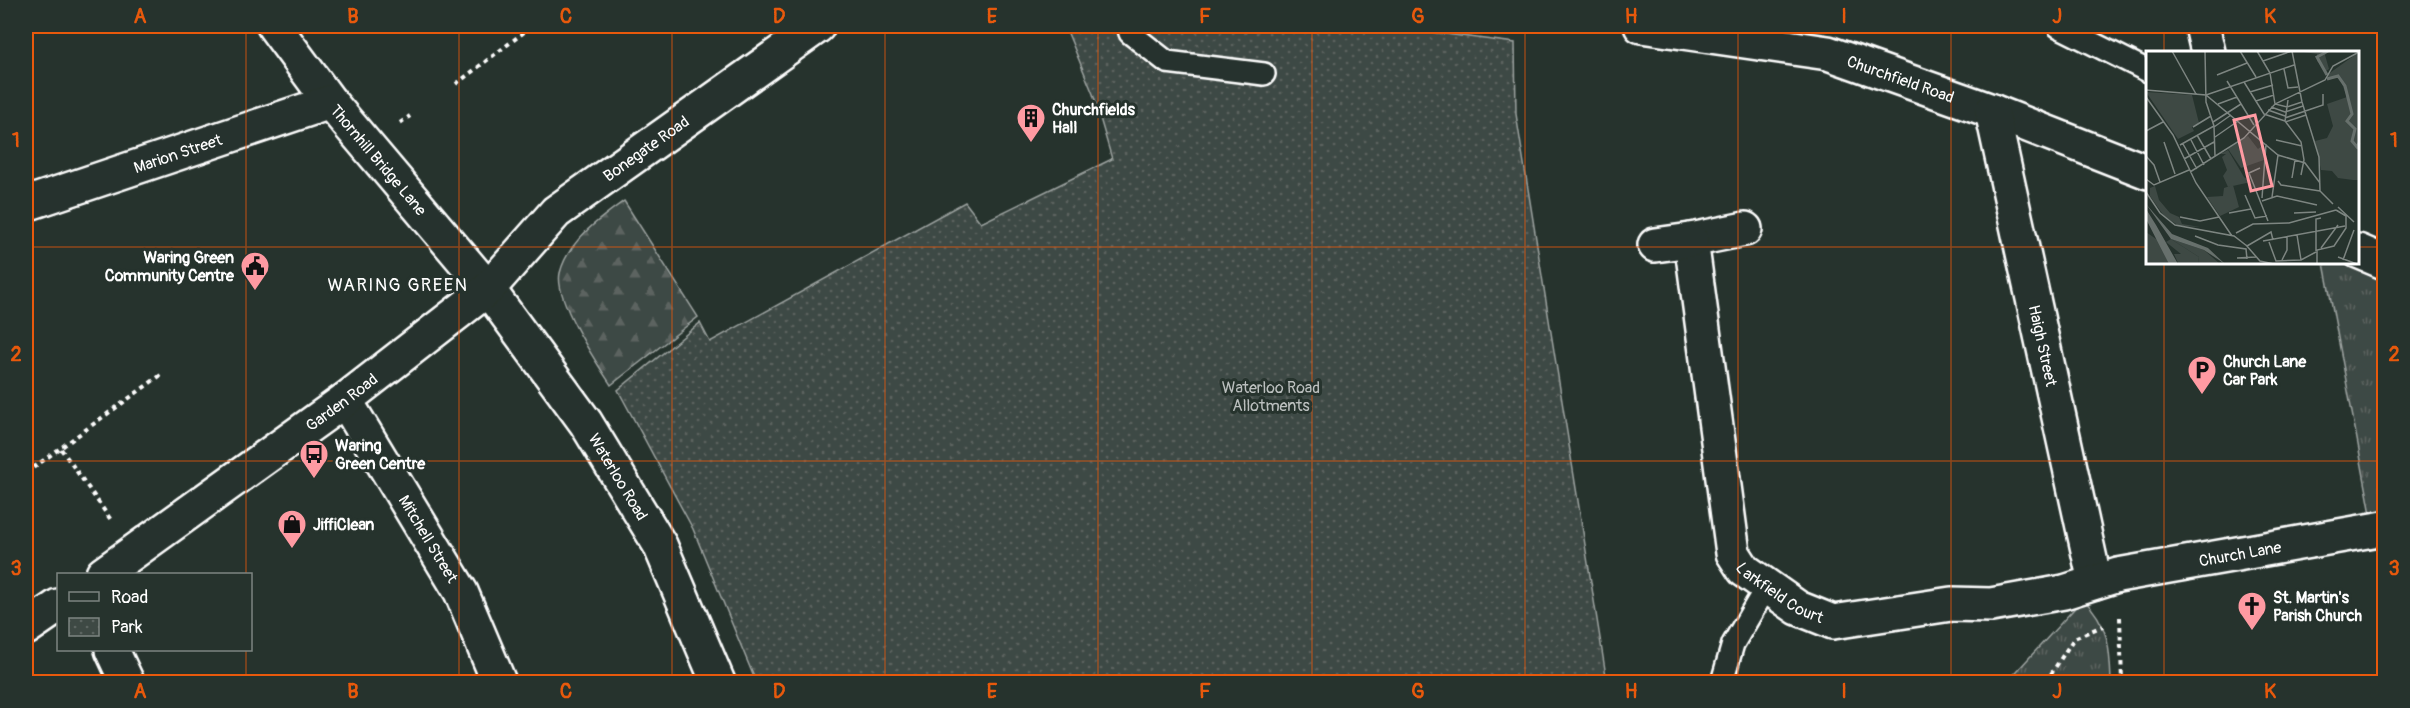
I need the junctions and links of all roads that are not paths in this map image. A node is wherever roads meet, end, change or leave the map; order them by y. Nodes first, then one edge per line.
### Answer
1 (274, 26) edge
2 (818, 26) edge
3 (1128, 26) edge
4 (2058, 26) edge
5 (2202, 26) edge
6 (1656, 27) edge
7 (2208, 51) edge
8 (2146, 70) edge
9 (1264, 74) dead end
10 (330, 102) junction
11 (1992, 111) junction
12 (2146, 171) edge
13 (26, 204) edge
14 (1755, 226) dead end
15 (1691, 240) junction
16 (1655, 245) dead end
17 (2359, 251) edge
18 (2385, 262) edge
19 (488, 289) junction
20 (345, 400) junction
21 (2385, 528) edge
22 (104, 573) edge
23 (2107, 578) junction
24 (1767, 586) junction
25 (57, 607) edge
26 (26, 628) edge
27 (112, 651) edge
28 (127, 682) edge
29 (500, 682) edge
30 (718, 682) edge
31 (1722, 682) edge

1 - 10 street, Thornhill Bridge Lane
2 - 19 street, Bonegate Road
3 - 9 lane
4 - 8 lane
5 - 7 street
6 - 11 street, Churchfield Road
10 - 13 street, Marion Street
10 - 19 street, Thornhill Bridge Lane
11 - 12 street, Churchfield Road
11 - 23 street, Haigh Street
14 - 15 street
15 - 16 street
15 - 24 street, Larkfield Court
17 - 18 street
19 - 20 street, Garden Road
19 - 30 street, Waterloo Road
20 - 22 street, Garden Road
20 - 29 street, Mitchell Street
21 - 23 street, Church Lane
23 - 24 street, Larkfield Court
24 - 31 lane
25 - 26 street
27 - 28 street

